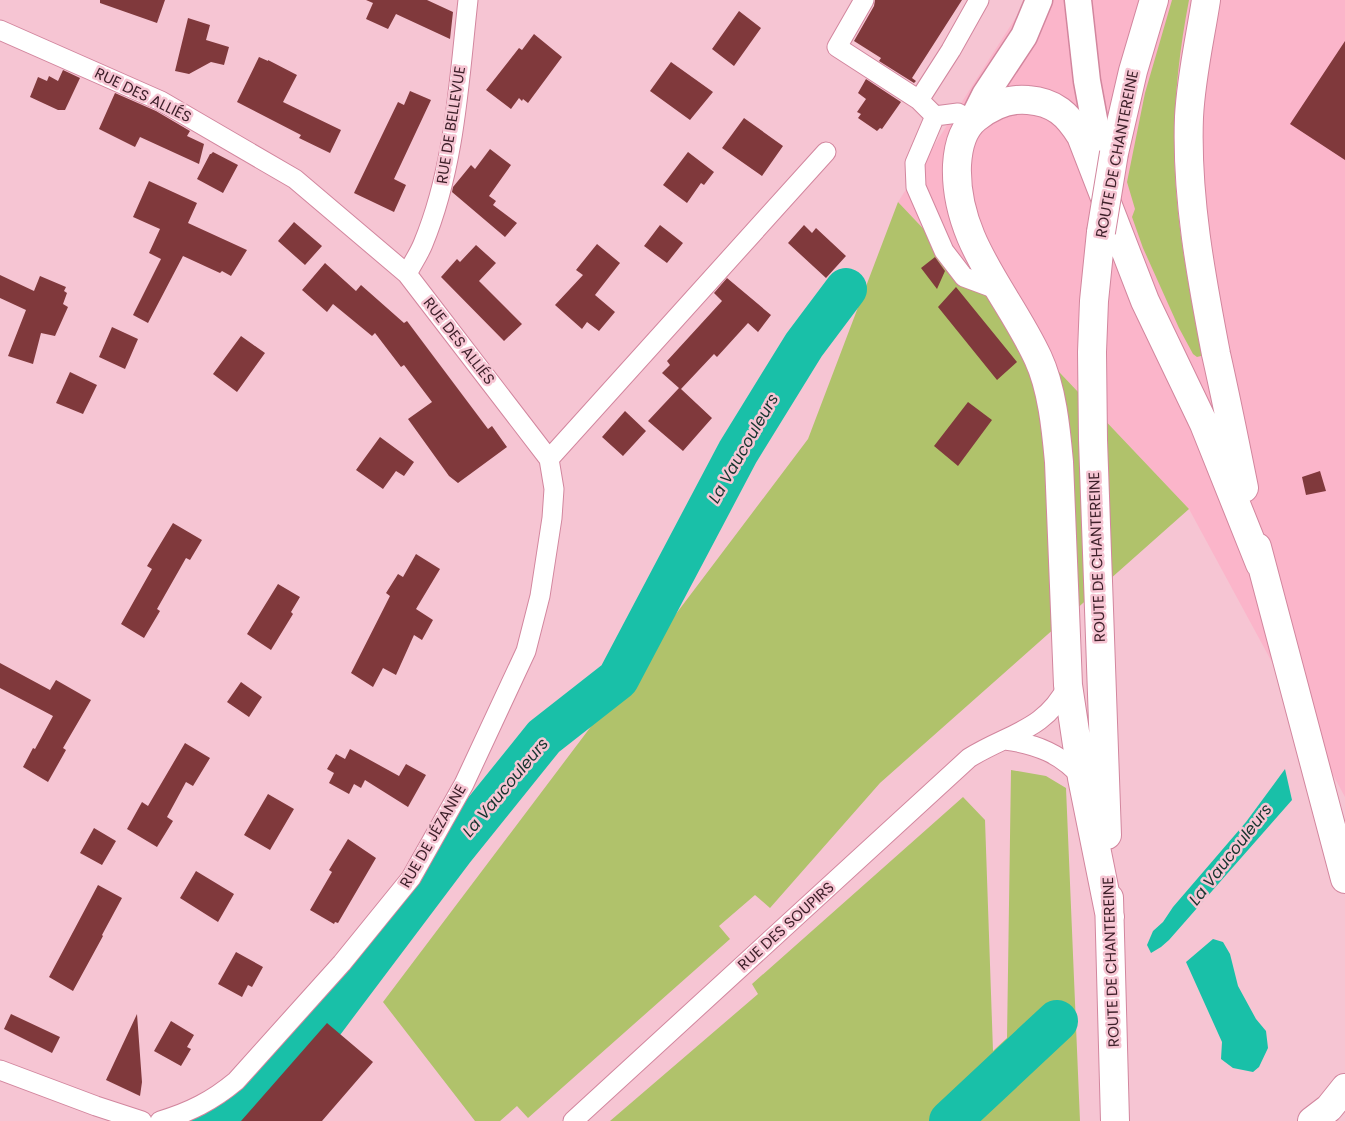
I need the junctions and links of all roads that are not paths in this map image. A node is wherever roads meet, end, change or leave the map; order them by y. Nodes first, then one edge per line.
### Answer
1 (468, 0) edge
2 (864, 0) edge
3 (979, 0) edge
4 (1039, 0) edge
5 (1078, 0) edge
6 (1154, 0) edge
7 (1206, 0) edge
8 (0, 30) edge
9 (919, 100) junction
10 (935, 116) junction
11 (972, 122) junction
12 (826, 152) dead end
13 (1127, 256) junction
14 (407, 274) junction
15 (1000, 290) junction
16 (549, 459) junction
17 (1260, 564) junction
18 (1068, 685) junction
19 (1005, 740) junction
20 (1082, 778) junction
21 (1339, 838) edge
22 (1345, 879) edge
23 (1110, 917) junction
24 (0, 1070) edge
25 (1345, 1088) edge
26 (142, 1121) edge
27 (160, 1121) edge
28 (573, 1121) edge
29 (1115, 1121) edge
30 (1312, 1121) edge

1 - 14 street, RUE DE BELLEVUE
2 - 9 street
3 - 9 street
4 - 11 main road
5 - 13 main road
6 - 23 main road, ROUTE DE CHANTEREINE, bridge
7 - 17 main road
8 - 14 street, RUE DES ALLIÉS
9 - 10 street
10 - 11 street
10 - 15 street
11 - 13 main road
11 - 15 main road
12 - 16 street
13 - 17 main road
14 - 16 street, RUE DES ALLIÉS
15 - 18 main road
16 - 27 street, RUE DE JÉZANNE
17 - 21 main road
18 - 19 street, RUE DES SOUPIRS
18 - 20 main road
19 - 20 street
19 - 28 street, RUE DES SOUPIRS
20 - 23 main road
21 - 22 main road
23 - 29 main road, ROUTE DE CHANTEREINE
24 - 26 street
25 - 30 main road

